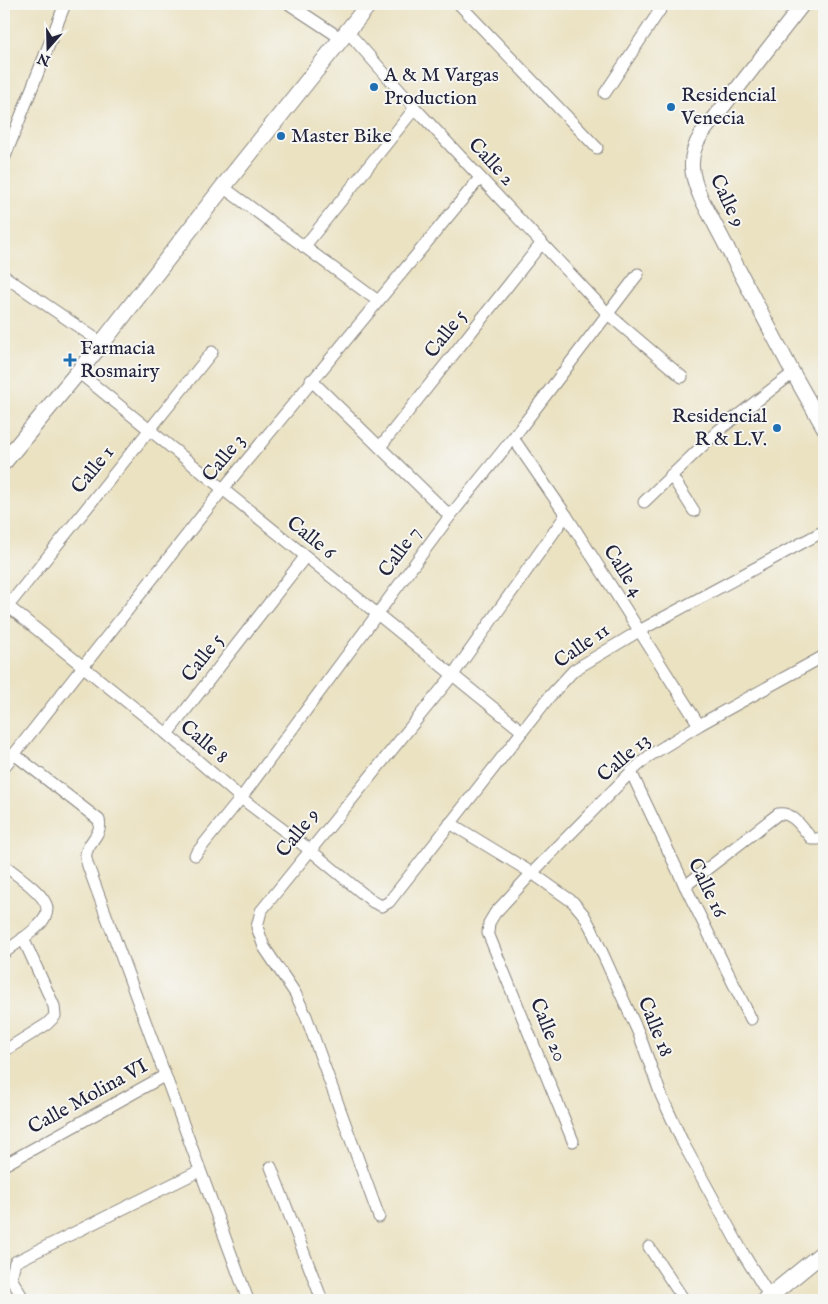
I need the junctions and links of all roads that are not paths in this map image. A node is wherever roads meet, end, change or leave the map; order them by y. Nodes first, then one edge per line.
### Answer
1 (65, 4) edge
2 (289, 4) edge
3 (369, 4) edge
4 (459, 4) edge
5 (664, 4) edge
6 (803, 4) edge
7 (345, 36) junction
8 (605, 93) dead end
9 (415, 108) junction
10 (597, 148) dead end
11 (4, 159) edge
12 (480, 178) junction
13 (223, 187) junction
14 (541, 244) junction
15 (304, 247) junction
16 (638, 274) dead end
17 (4, 276) edge
18 (378, 301) junction
19 (608, 314) junction
20 (102, 344) junction
21 (212, 352) dead end
22 (78, 372) junction
23 (793, 373) junction
24 (682, 377) dead end
25 (311, 380) junction
26 (824, 428) edge
27 (150, 429) junction
28 (514, 438) junction
29 (380, 447) junction
30 (4, 462) edge
31 (671, 475) junction
32 (223, 489) junction
33 (644, 502) dead end
34 (694, 511) dead end
35 (566, 515) junction
36 (450, 516) junction
37 (824, 531) edge
38 (305, 557) junction
39 (5, 607) edge
40 (377, 614) junction
41 (639, 631) junction
42 (824, 656) edge
43 (83, 668) junction
44 (452, 676) junction
45 (699, 725) junction
46 (522, 731) junction
47 (167, 734) junction
48 (14, 754) junction
49 (4, 767) edge
50 (632, 772) junction
51 (241, 798) junction
52 (450, 823) junction
53 (824, 836) edge
54 (310, 850) junction
55 (195, 855) dead end
56 (4, 865) edge
57 (532, 873) junction
58 (685, 886) junction
59 (382, 906) joint
60 (488, 933) joint
61 (24, 938) junction
62 (4, 953) edge
63 (751, 1019) dead end
64 (4, 1050) edge
65 (164, 1076) junction
66 (572, 1141) dead end
67 (4, 1165) edge
68 (271, 1167) dead end
69 (199, 1171) junction
70 (379, 1217) dead end
71 (649, 1246) dead end
72 (824, 1252) edge
73 (767, 1299) edge
74 (24, 1300) edge
75 (248, 1300) edge
76 (322, 1300) edge
77 (684, 1300) edge

1 - 11 street
2 - 7 street, Calle 2
3 - 7 main road
4 - 10 street
5 - 8 street
6 - 23 street, Calle 9
7 - 9 street, Calle 2
7 - 13 main road
9 - 12 street, Calle 2
9 - 15 street
12 - 14 street, Calle 2
12 - 18 street, Calle 3
13 - 15 street
13 - 20 main road
14 - 19 street, Calle 2
14 - 29 street, Calle 5
15 - 18 street
16 - 19 street, Calle 7
17 - 20 street
18 - 25 street, Calle 3
19 - 24 street, Calle 2
19 - 28 street, Calle 7
20 - 22 main road
21 - 27 street, Calle 1
22 - 27 street, Calle 6
22 - 30 main road
23 - 26 street, Calle 9
23 - 31 street
25 - 29 street
25 - 32 street, Calle 3
27 - 32 street, Calle 6
27 - 39 street, Calle 1
28 - 35 street, Calle 4
28 - 36 street, Calle 7
29 - 36 street
31 - 33 street
31 - 34 street
32 - 38 street, Calle 6
32 - 43 street, Calle 3
35 - 41 street, Calle 4
35 - 44 street, Calle 9
36 - 40 street, Calle 7
37 - 41 street, Calle 11
38 - 40 street, Calle 6
38 - 47 street, Calle 5
39 - 43 street, Calle 8
40 - 44 street, Calle 6
40 - 51 street, Calle 7
41 - 45 street, Calle 4
41 - 46 street, Calle 11
42 - 45 street, Calle 13
43 - 47 street, Calle 8
43 - 48 street, Calle 3
44 - 46 street, Calle 6
44 - 54 street, Calle 9
45 - 50 street, Calle 13
46 - 52 street, Calle 11
47 - 51 street, Calle 8
48 - 49 street, Calle 3
48 - 65 street
50 - 57 street, Calle 13
50 - 58 street, Calle 16
51 - 54 street, Calle 8
51 - 55 street, Calle 7
52 - 57 street, Calle 18
52 - 59 street, Calle 11
53 - 58 street
54 - 59 street, Calle 8
54 - 70 street, Calle 9
56 - 61 street
57 - 60 street, Calle 13
57 - 73 street, Calle 18
58 - 63 street, Calle 16
60 - 66 street, Calle 20
61 - 62 street
61 - 64 street
65 - 67 street, Calle Molina VI
65 - 69 street
68 - 76 street
69 - 74 street
69 - 75 street
71 - 77 street
72 - 73 main road

